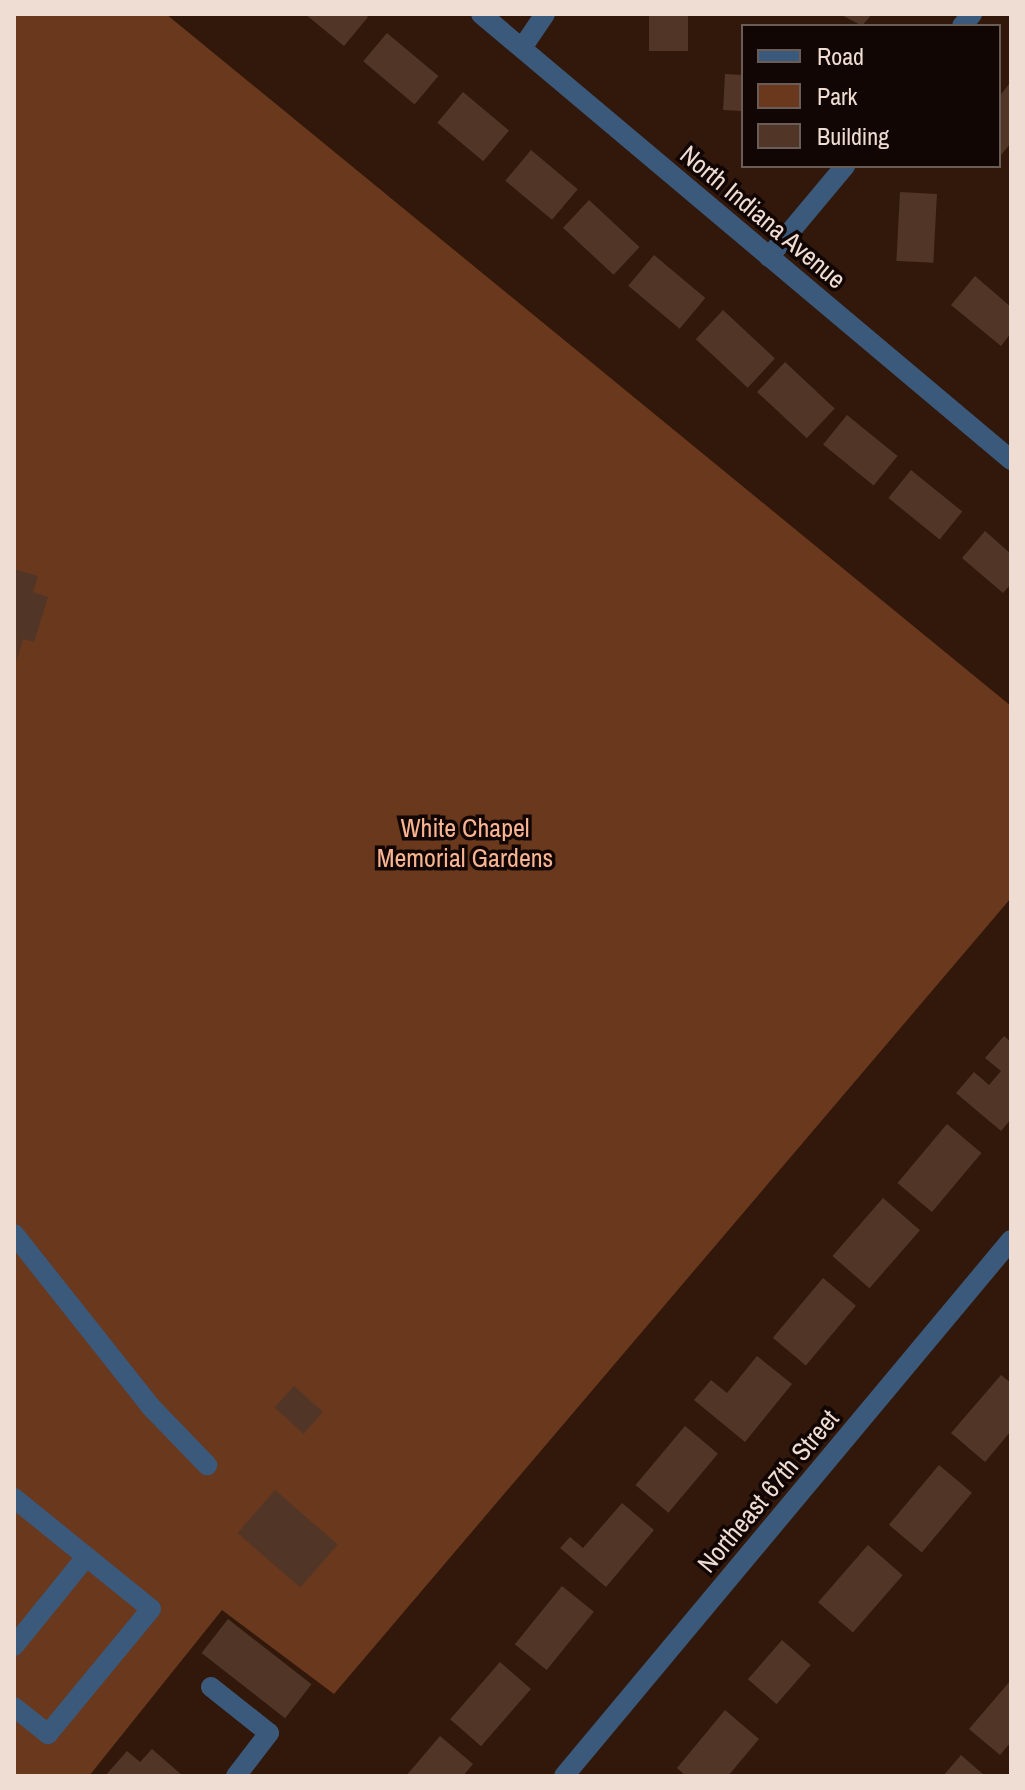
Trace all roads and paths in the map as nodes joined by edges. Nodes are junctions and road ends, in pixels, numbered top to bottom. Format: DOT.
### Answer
graph roads {
  1 [pos="481,14"];
  2 [pos="545,14"];
  3 [pos="522,48"];
  4 [pos="843,168"];
  5 [pos="769,257"];
  6 [pos="1011,460"];
  7 [pos="14,1234"];
  8 [pos="1011,1240"];
  9 [pos="207,1465"];
  10 [pos="17,1506"];
  11 [pos="86,1557"];
  12 [pos="14,1646"];
  13 [pos="211,1687"];
  14 [pos="14,1707"];
  15 [pos="236,1776"];
  16 [pos="564,1776"];
  1 -- 3 [label="street, North Indiana Avenue"];
  2 -- 3 [label="street"];
  3 -- 5 [label="street, North Indiana Avenue"];
  4 -- 5 [label="street"];
  5 -- 6 [label="street, North Indiana Avenue"];
  7 -- 9 [label="street"];
  8 -- 16 [label="street, Northeast 67th Street"];
  10 -- 11 [label="street"];
  11 -- 12 [label="street"];
  11 -- 14 [label="street"];
  13 -- 15 [label="street"];
}
